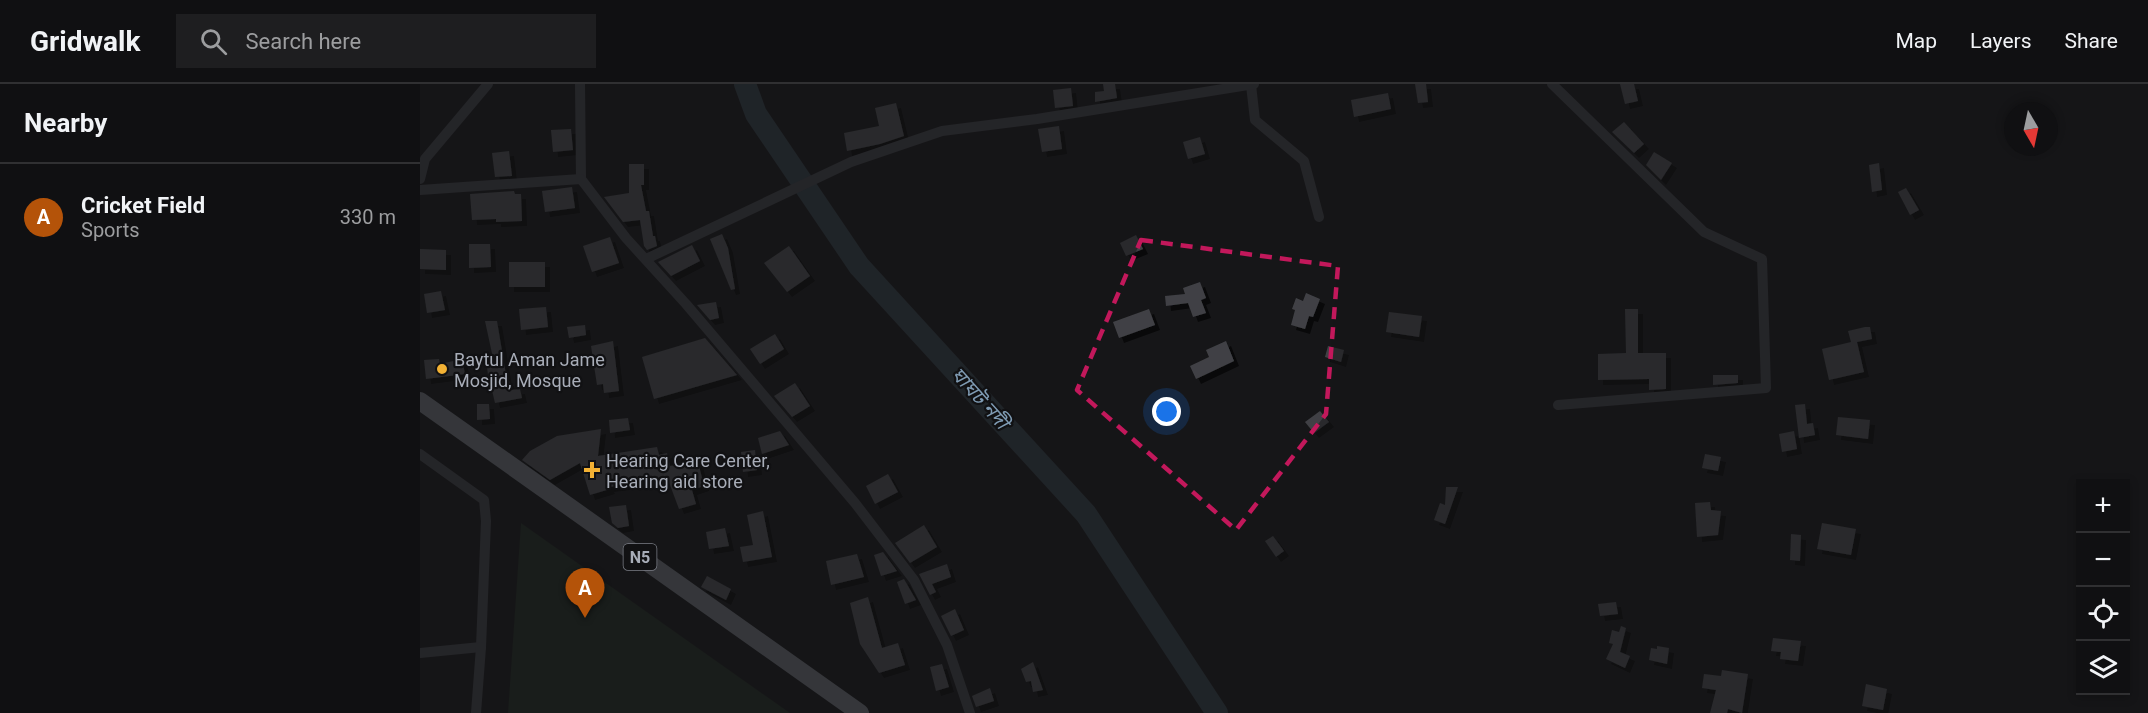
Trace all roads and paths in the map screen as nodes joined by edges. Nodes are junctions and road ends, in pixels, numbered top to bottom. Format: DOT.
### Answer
graph roads {
  1 [pos="488,84"];
  2 [pos="580,84"];
  3 [pos="1253,84"];
  4 [pos="1552,84"];
  5 [pos="420,179"];
  6 [pos="581,179"];
  7 [pos="420,189"];
  8 [pos="1319,217"];
  9 [pos="645,260"];
  10 [pos="420,401"];
  11 [pos="1558,405"];
  12 [pos="420,454"];
  13 [pos="481,647"];
  14 [pos="420,653"];
  15 [pos="476,713"];
  16 [pos="860,713"];
  17 [pos="970,713"];
  1 -- 5 [label="street"];
  2 -- 6 [label="street"];
  3 -- 8 [label="street"];
  3 -- 9 [label="street"];
  4 -- 11 [label="street"];
  6 -- 7 [label="street"];
  6 -- 9 [label="street"];
  9 -- 17 [label="street"];
  10 -- 16 [label="highway, N5"];
  12 -- 13 [label="street"];
  13 -- 14 [label="street"];
  13 -- 15 [label="street"];
}
